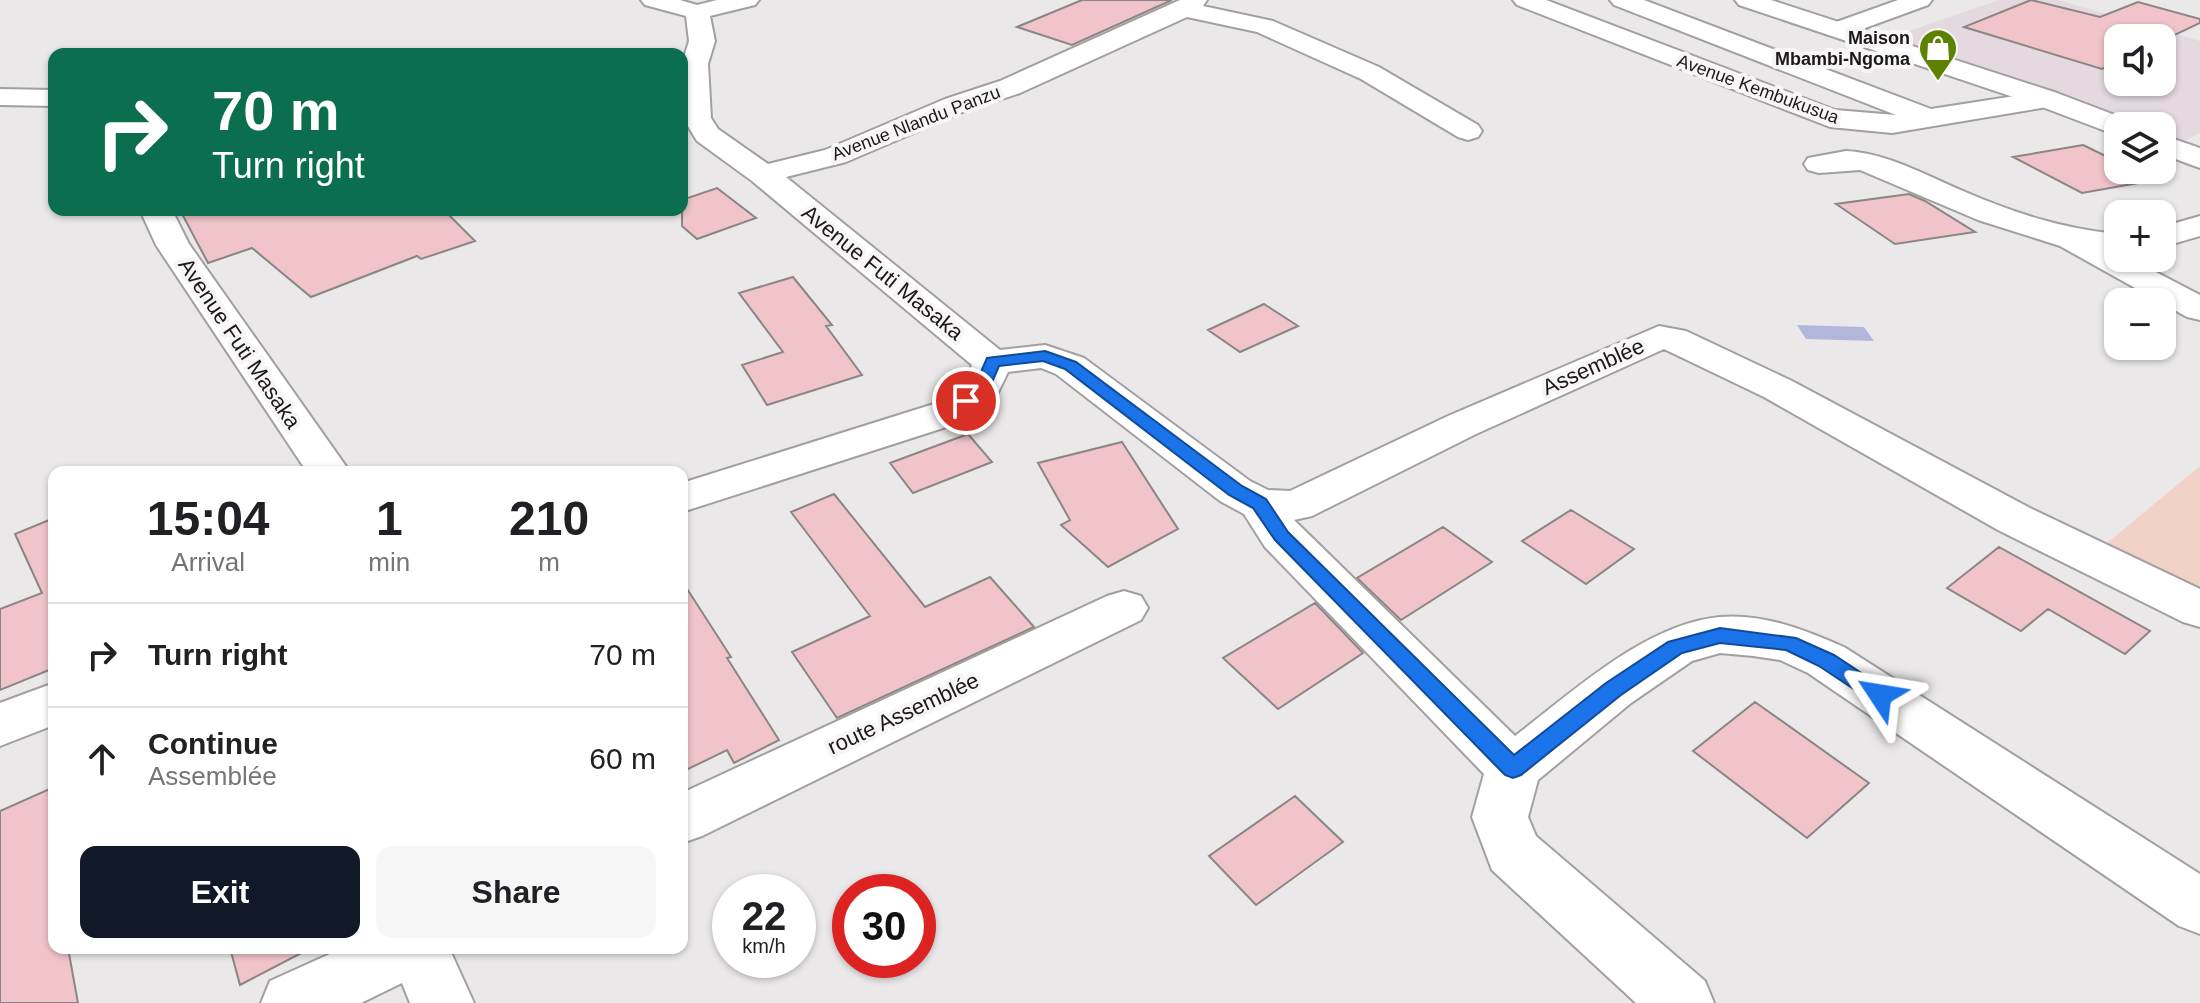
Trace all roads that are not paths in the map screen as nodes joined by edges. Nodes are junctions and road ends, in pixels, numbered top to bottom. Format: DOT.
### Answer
graph roads {
  1 [pos="653,0"];
  2 [pos="747,0"];
  3 [pos="1525,0"];
  4 [pos="1622,0"];
  5 [pos="1747,0"];
  6 [pos="1920,0"];
  7 [pos="1190,4"];
  8 [pos="697,12"];
  9 [pos="1837,30"];
  10 [pos="0,97"];
  11 [pos="48,98"];
  12 [pos="2047,99"];
  13 [pos="1926,116"];
  14 [pos="2104,121"];
  15 [pos="1468,131"];
  16 [pos="2176,150"];
  17 [pos="2200,159"];
  18 [pos="1819,164"];
  19 [pos="763,174"];
  20 [pos="159,216"];
  21 [pos="2200,226"];
  22 [pos="2176,233"];
  23 [pos="2061,236"];
  24 [pos="2104,244"];
  25 [pos="2200,309"];
  26 [pos="992,362"];
  27 [pos="325,466"];
  28 [pos="688,496"];
  29 [pos="1260,504"];
  30 [pos="1124,608"];
  31 [pos="2200,610"];
  32 [pos="48,705"];
  33 [pos="0,725"];
  34 [pos="1513,768"];
  35 [pos="688,816"];
  36 [pos="2200,907"];
  37 [pos="397,954"];
  38 [pos="421,954"];
  39 [pos="293,1003"];
  40 [pos="442,1003"];
  41 [pos="1682,1003"];
  1 -- 8 [label="main road"];
  2 -- 8 [label="main road"];
  3 -- 13 [label="main road, Avenue Kembukusua"];
  4 -- 13 [label="main road"];
  5 -- 9 [label="main road"];
  6 -- 9 [label="main road"];
  7 -- 15 [label="main road"];
  7 -- 19 [label="main road, Avenue Nlandu Panzu"];
  8 -- 19 [label="main road"];
  9 -- 12 [label="main road"];
  10 -- 11 [label="main road"];
  12 -- 13 [label="main road, Avenue Kembukusua"];
  12 -- 14 [label="main road"];
  16 -- 17 [label="main road"];
  18 -- 23 [label="main road"];
  19 -- 26 [label="main road, Avenue Futi Masaka"];
  20 -- 27 [label="main road, Avenue Futi Masaka"];
  21 -- 22 [label="main road"];
  23 -- 24 [label="main road"];
  23 -- 25 [label="main road"];
  26 -- 28 [label="main road"];
  26 -- 29 [label="main road, Assemblée"];
  29 -- 31 [label="main road, Assemblée"];
  29 -- 34 [label="main road"];
  30 -- 35 [label="main road, route Assemblée"];
  32 -- 33 [label="main road"];
  34 -- 36 [label="main road"];
  34 -- 41 [label="main road"];
  37 -- 39 [label="main road"];
  38 -- 40 [label="main road"];
}
